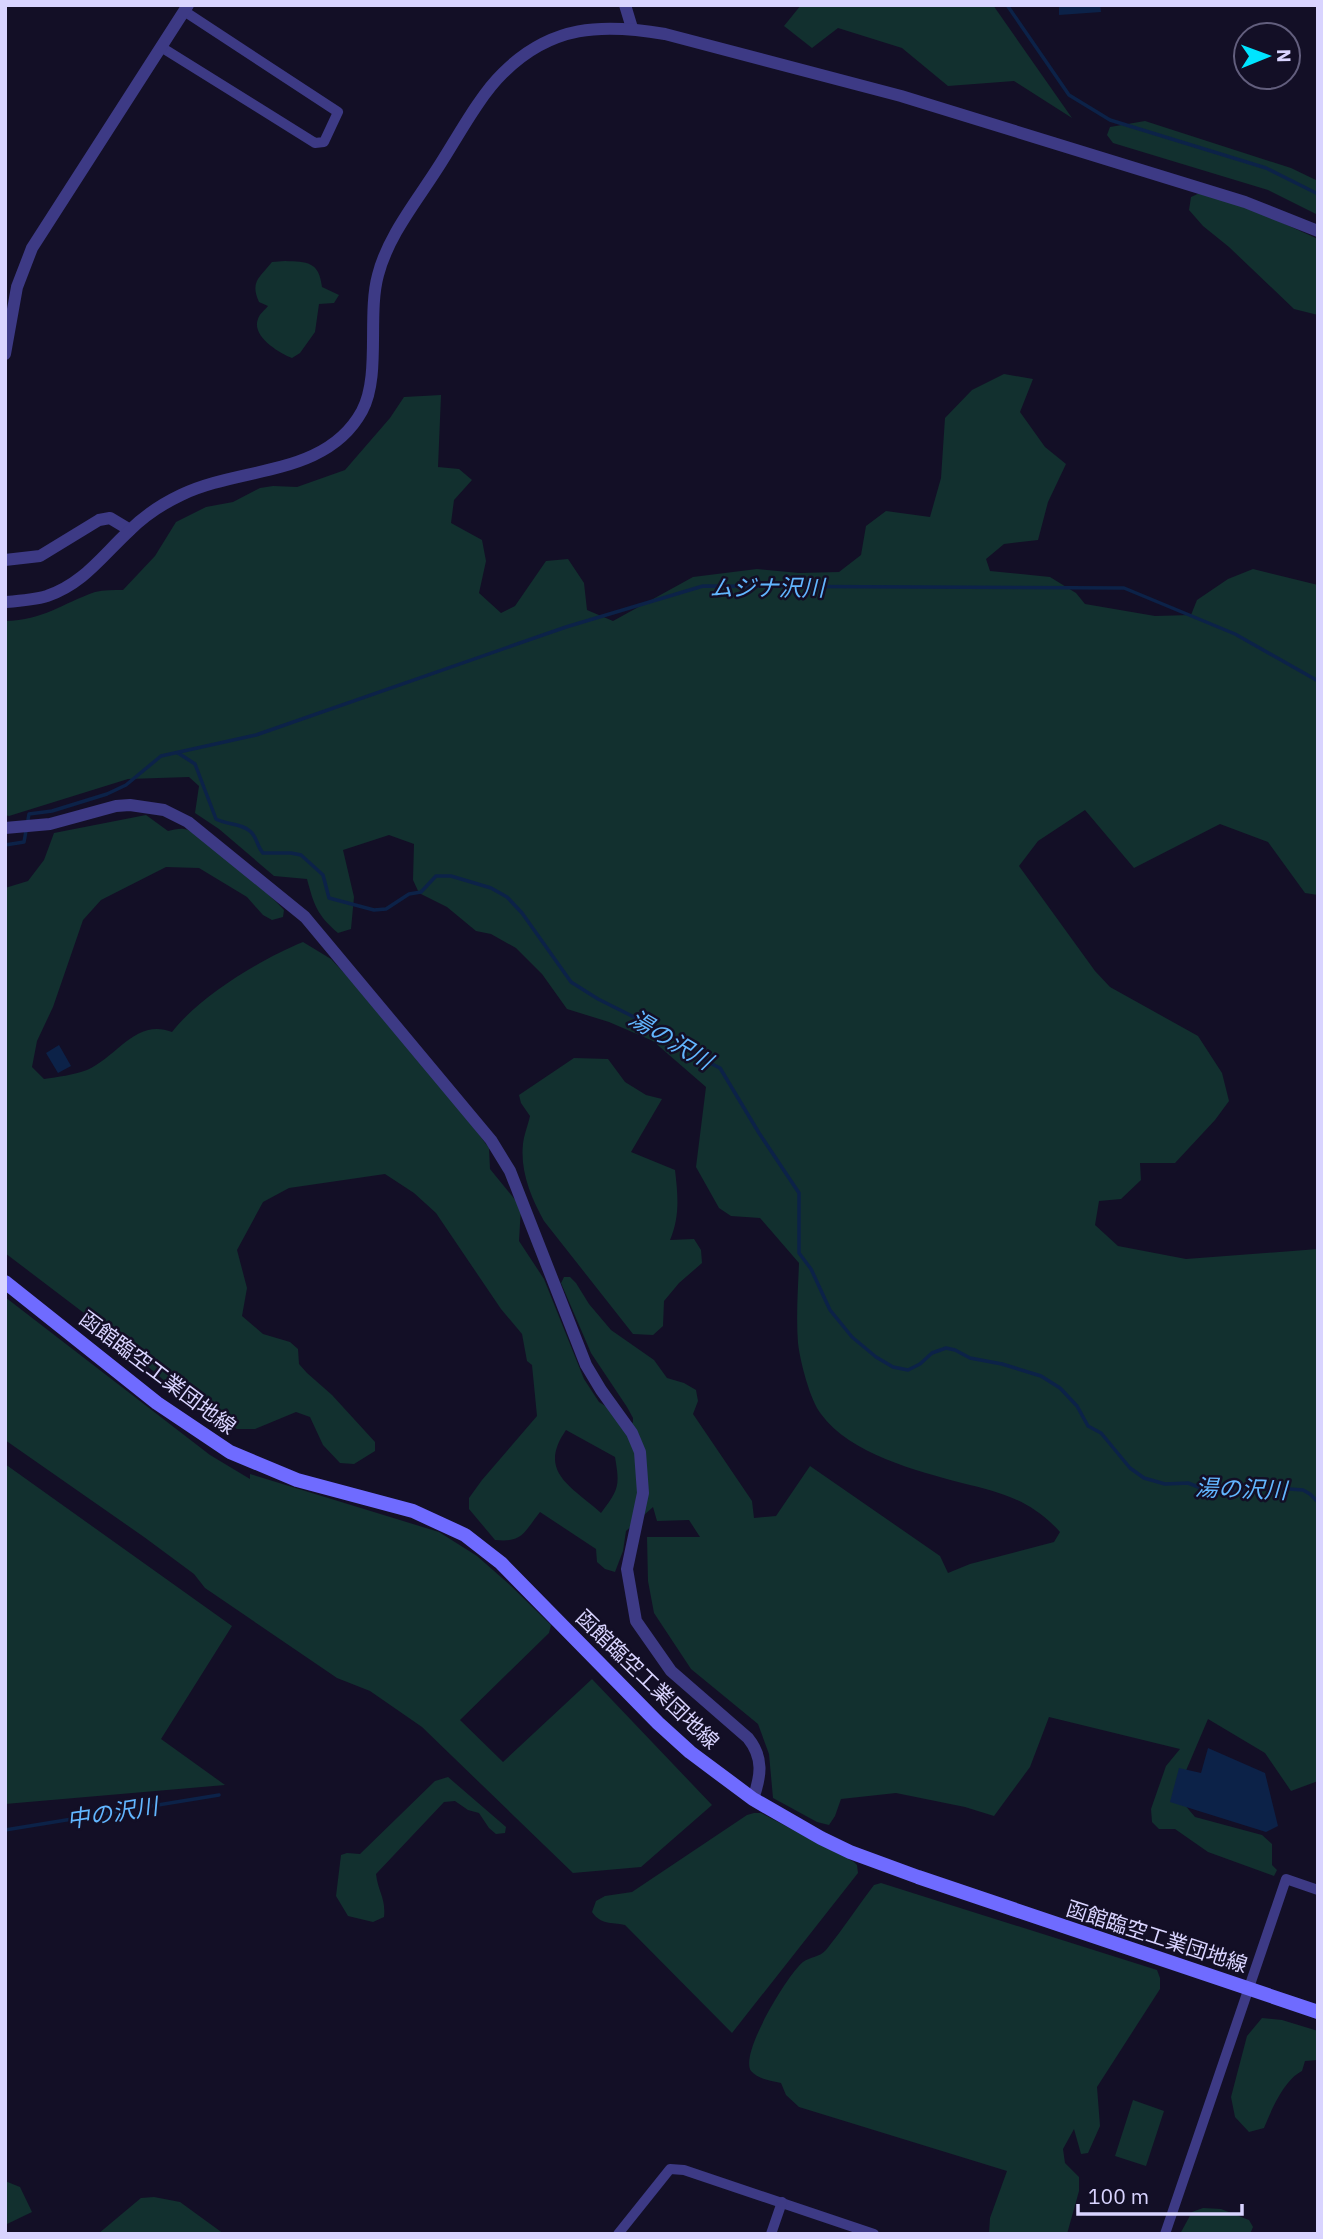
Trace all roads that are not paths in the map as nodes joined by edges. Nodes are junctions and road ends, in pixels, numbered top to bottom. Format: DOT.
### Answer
graph roads {
  1 [pos="625,5"];
  2 [pos="186,8"];
  3 [pos="632,28"];
  4 [pos="161,47"];
  5 [pos="1318,231"];
  6 [pos="5,354"];
  7 [pos="130,530"];
  8 [pos="5,560"];
  9 [pos="5,602"];
  10 [pos="5,828"];
  11 [pos="5,1282"];
  12 [pos="753,1799"];
  13 [pos="1318,1890"];
  14 [pos="1248,1988"];
  15 [pos="1318,2012"];
  16 [pos="782,2202"];
  17 [pos="618,2234"];
  18 [pos="771,2234"];
  19 [pos="874,2234"];
  20 [pos="1165,2234"];
  1 -- 3 [label="street"];
  2 -- 4 [label="street"];
  2 -- 4 [label="street"];
  3 -- 5 [label="street"];
  3 -- 7 [label="street"];
  4 -- 6 [label="street"];
  7 -- 8 [label="street"];
  7 -- 9 [label="street"];
  10 -- 12 [label="street"];
  11 -- 12 [label="main road, 函館臨空工業団地線"];
  12 -- 14 [label="main road, 函館臨空工業団地線"];
  13 -- 14 [label="street"];
  14 -- 15 [label="main road, 函館臨空工業団地線"];
  14 -- 20 [label="street"];
  16 -- 17 [label="street"];
  16 -- 18 [label="street"];
  16 -- 19 [label="street"];
}
